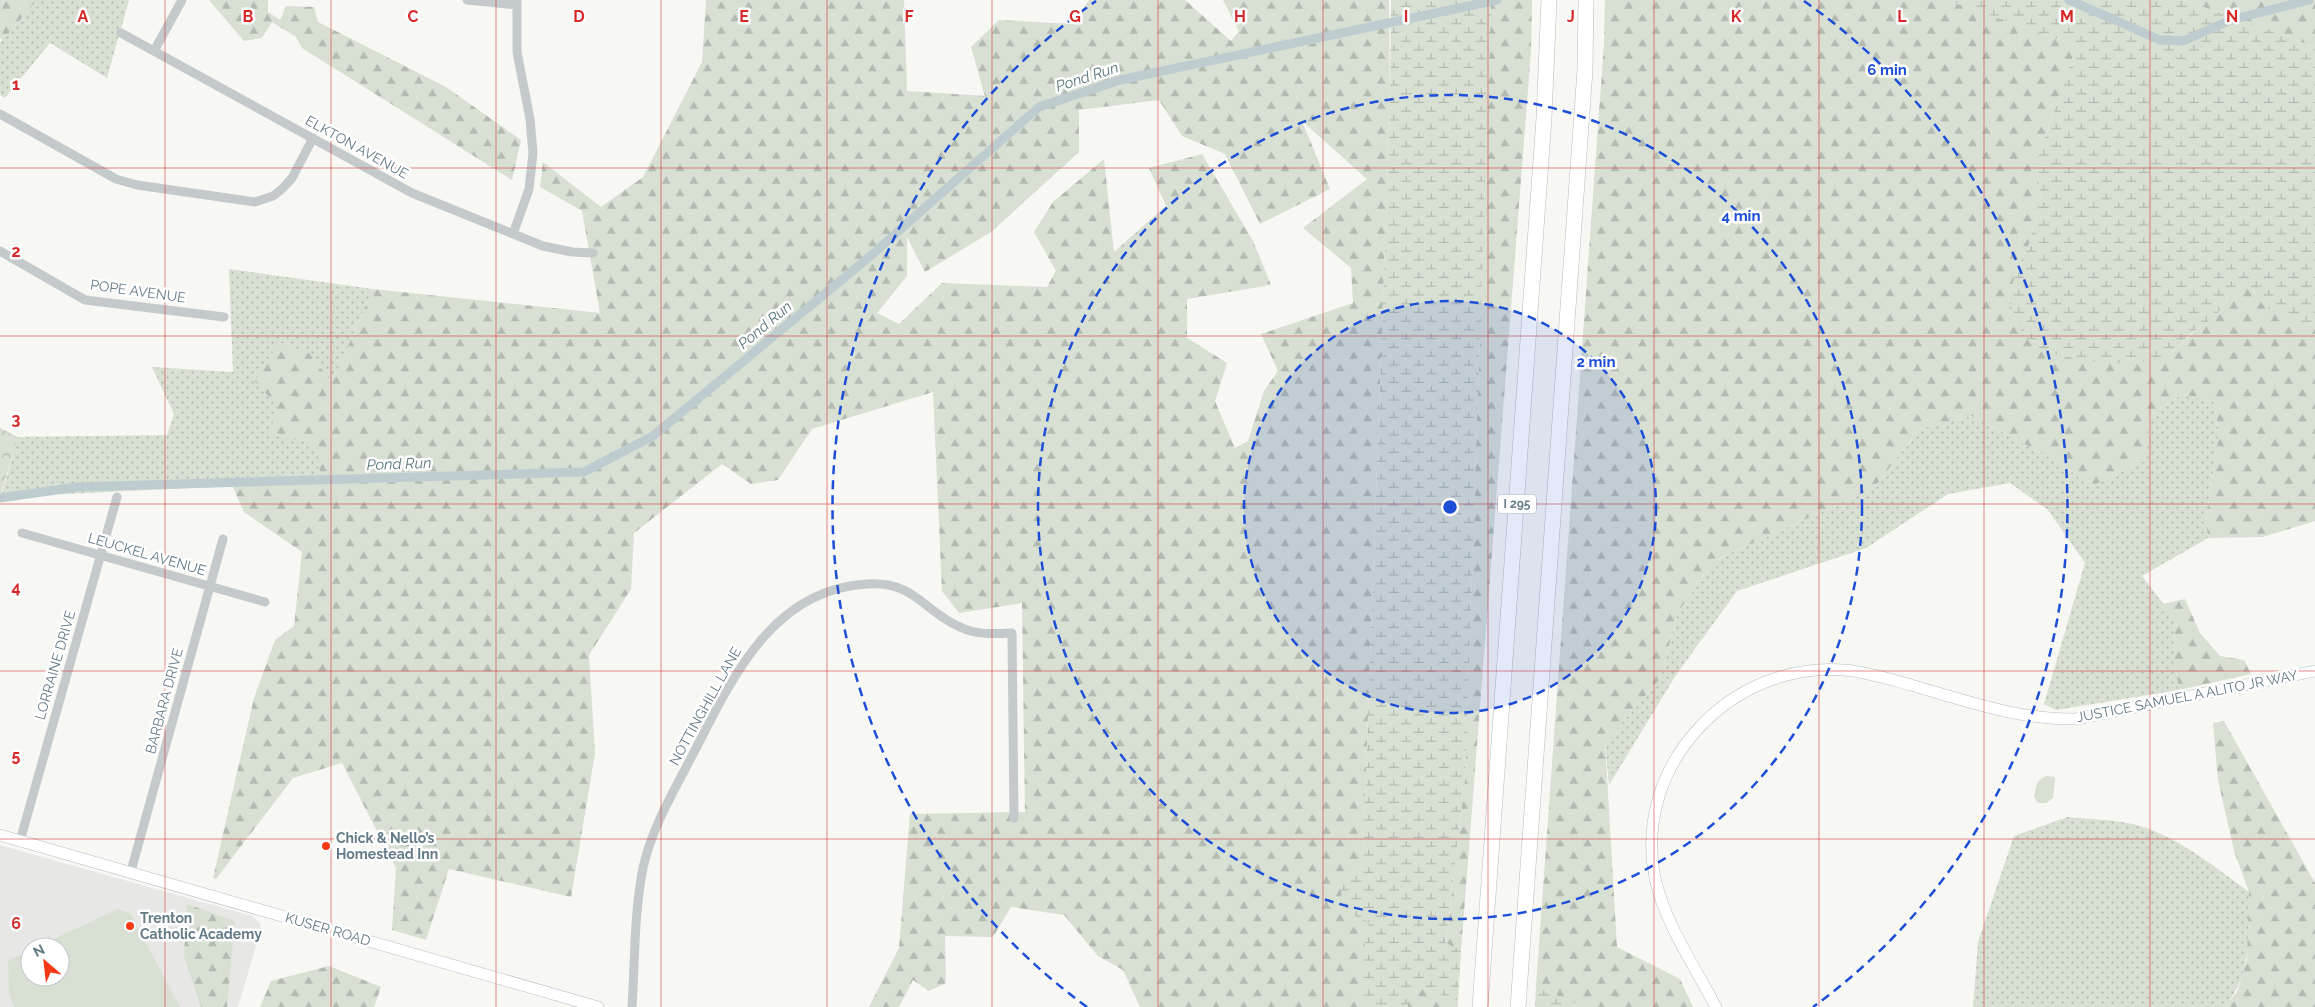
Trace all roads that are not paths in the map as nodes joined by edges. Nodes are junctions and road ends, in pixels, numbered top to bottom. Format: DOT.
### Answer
graph roads {
  1 [pos="182,0"];
  2 [pos="467,0"];
  3 [pos="1549,0"];
  4 [pos="1586,0"];
  5 [pos="517,2"];
  6 [pos="121,32"];
  7 [pos="154,51"];
  8 [pos="0,114"];
  9 [pos="313,138"];
  10 [pos="513,234"];
  11 [pos="0,251"];
  12 [pos="593,253"];
  13 [pos="224,317"];
  14 [pos="117,497"];
  15 [pos="22,533"];
  16 [pos="223,539"];
  17 [pos="100,555"];
  18 [pos="210,586"];
  19 [pos="265,602"];
  20 [pos="2315,671"];
  21 [pos="1014,818"];
  22 [pos="0,835"];
  23 [pos="20,841"];
  24 [pos="131,871"];
  25 [pos="598,1007"];
  26 [pos="632,1007"];
  27 [pos="1480,1007"];
  28 [pos="1518,1007"];
  29 [pos="1716,1007"];
  1 -- 7 [label="street"];
  2 -- 5 [label="street"];
  3 -- 27 [label="highway, I 295"];
  4 -- 28 [label="highway, I 295"];
  5 -- 10 [label="street"];
  6 -- 7 [label="street, ELKTON AVENUE"];
  7 -- 9 [label="street, ELKTON AVENUE"];
  8 -- 9 [label="street"];
  9 -- 10 [label="street, ELKTON AVENUE"];
  10 -- 12 [label="street, ELKTON AVENUE"];
  11 -- 13 [label="street, POPE AVENUE"];
  14 -- 17 [label="street, LORRAINE DRIVE"];
  15 -- 17 [label="street, LEUCKEL AVENUE"];
  16 -- 18 [label="street, BARBARA DRIVE"];
  17 -- 18 [label="street, LEUCKEL AVENUE"];
  17 -- 23 [label="street, LORRAINE DRIVE"];
  18 -- 19 [label="street, LEUCKEL AVENUE"];
  18 -- 24 [label="street, BARBARA DRIVE"];
  20 -- 29 [label="street, JUSTICE SAMUEL A ALITO JR WAY"];
  21 -- 26 [label="street, NOTTINGHILL LANE"];
  22 -- 23 [label="street, KUSER ROAD"];
  23 -- 24 [label="street, KUSER ROAD"];
  24 -- 25 [label="street, KUSER ROAD"];
}
